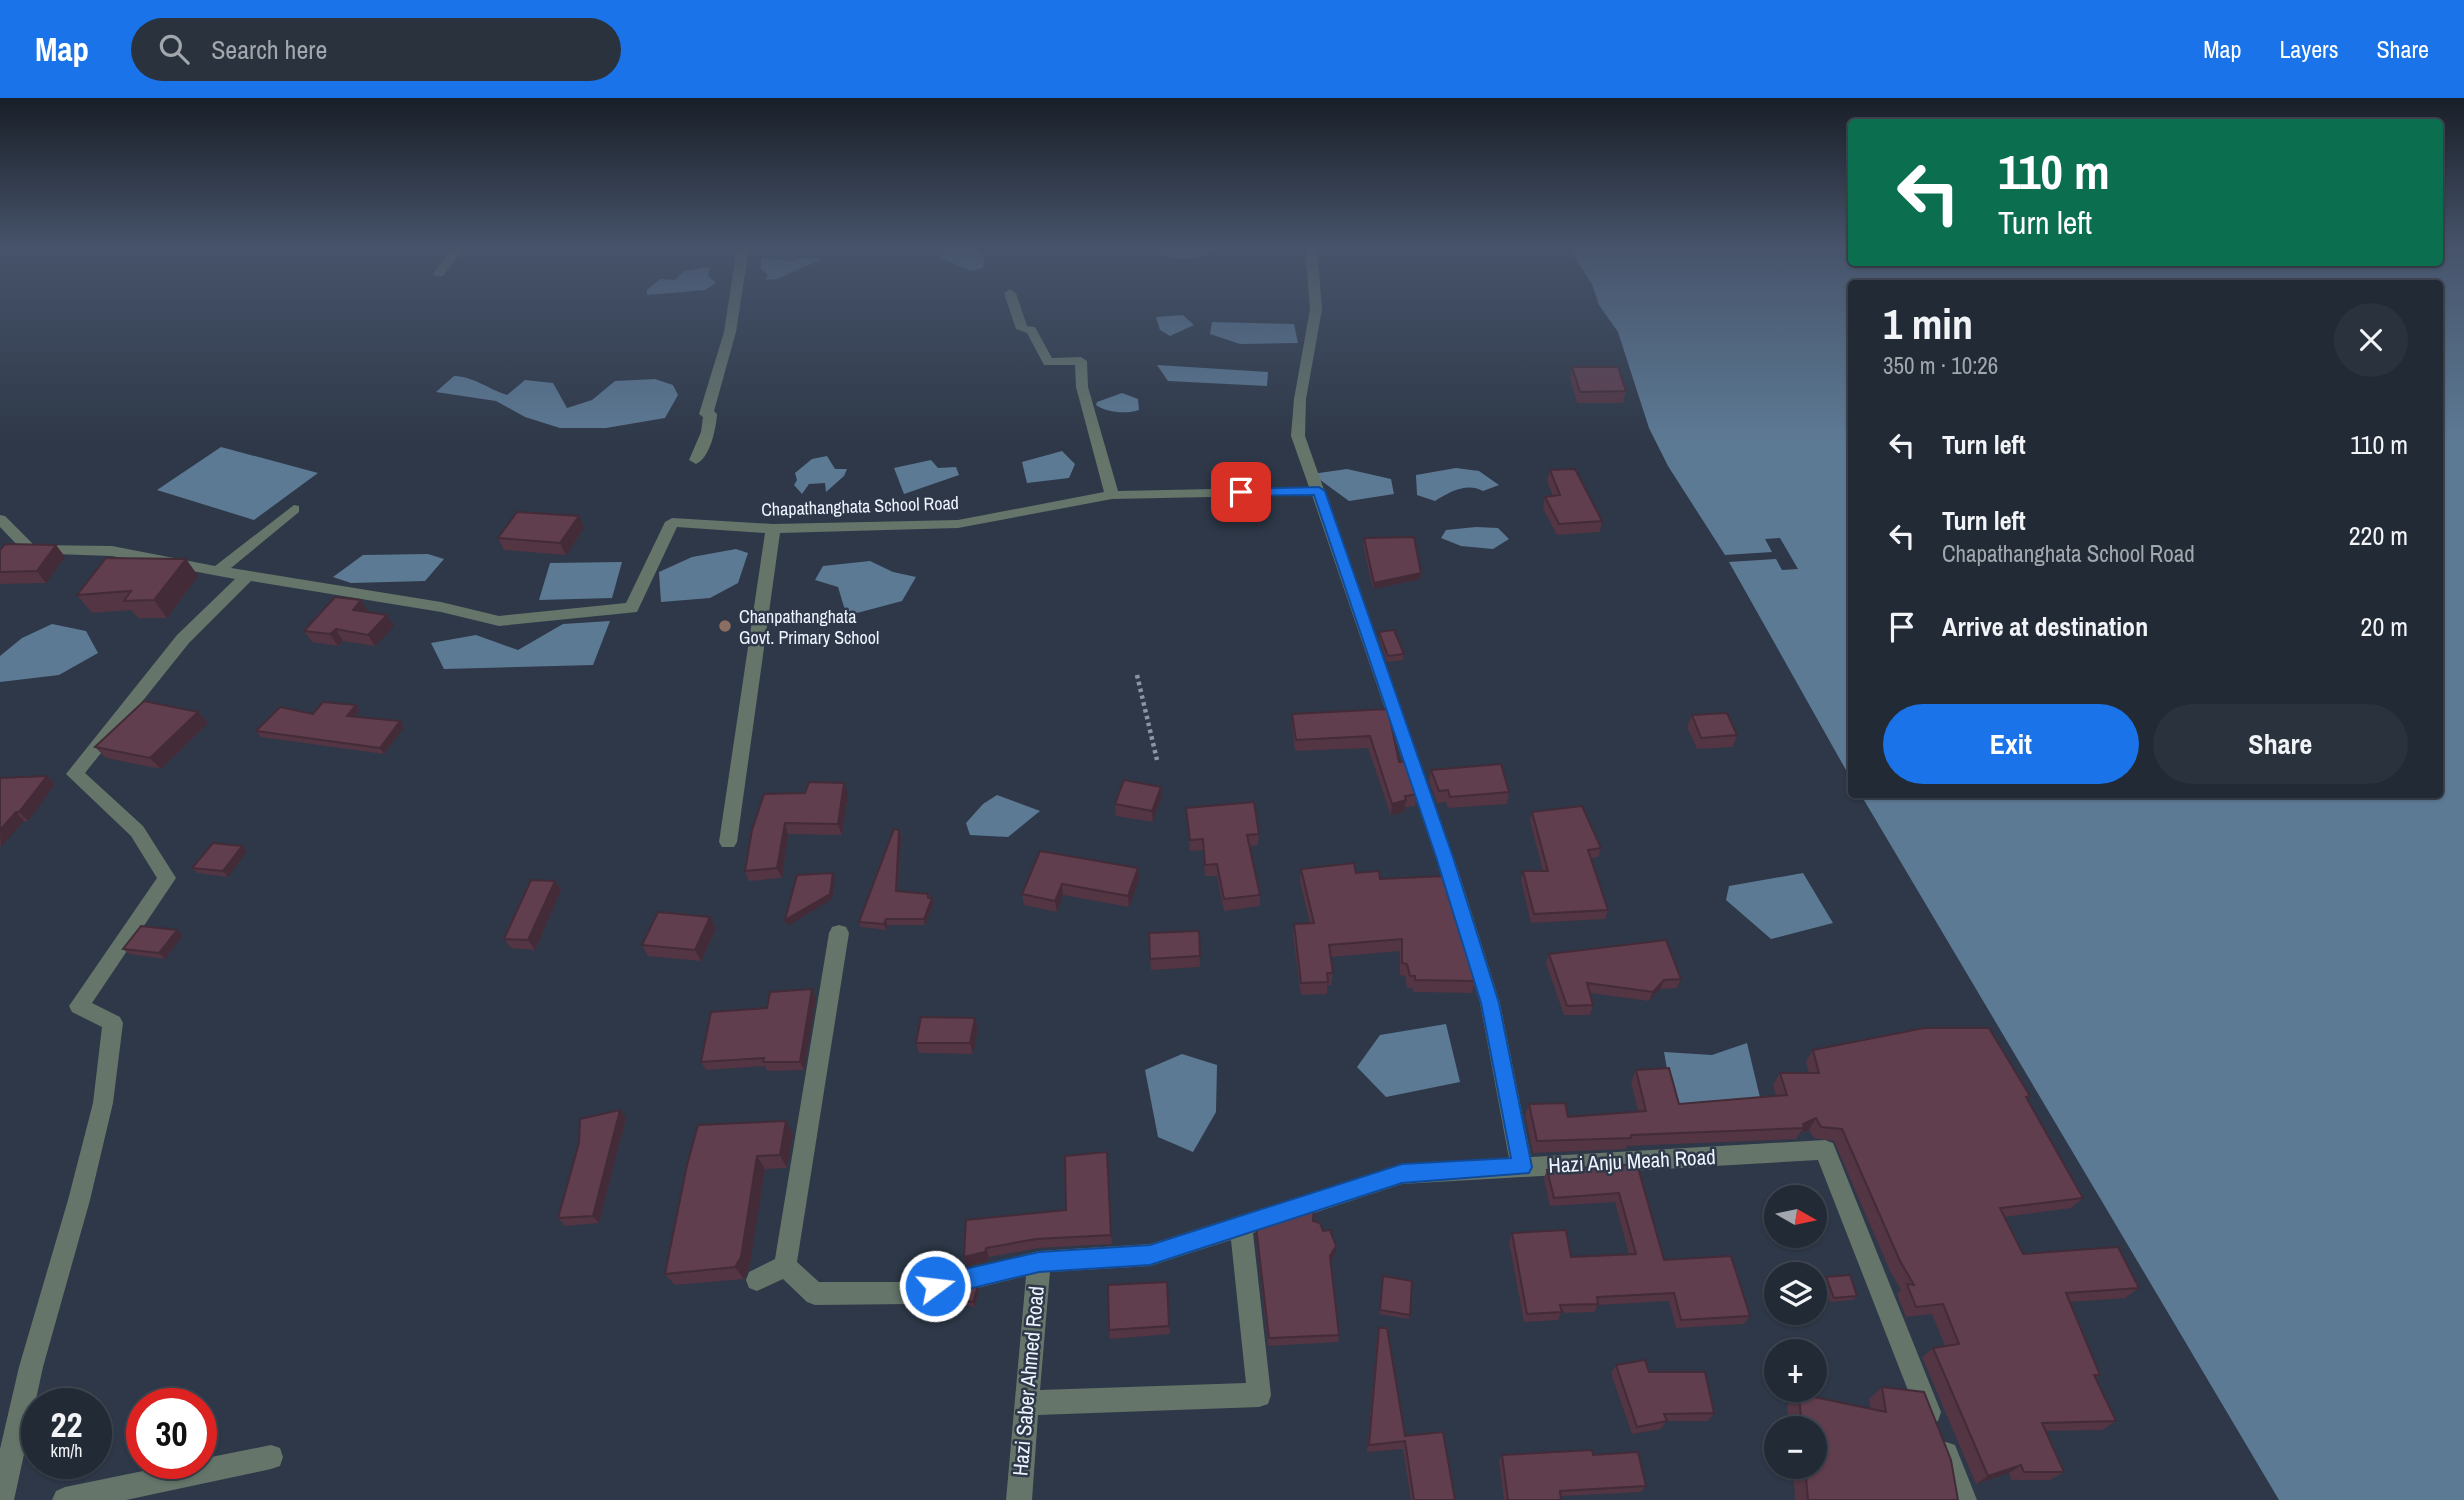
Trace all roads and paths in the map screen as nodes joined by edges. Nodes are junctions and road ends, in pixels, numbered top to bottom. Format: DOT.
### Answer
graph roads {
  1 [pos="733,313"];
  2 [pos="1017,313"];
  3 [pos="1315,313"];
  4 [pos="696,460"];
  5 [pos="1319,491"];
  6 [pos="1112,495"];
  7 [pos="294,509"];
  8 [pos="0,519"];
  9 [pos="773,529"];
  10 [pos="218,571"];
  11 [pos="248,575"];
  12 [pos="1137,676"];
  13 [pos="1157,760"];
  14 [pos="728,842"];
  15 [pos="839,933"];
  16 [pos="1522,1167"];
  17 [pos="1241,1225"];
  18 [pos="1039,1262"];
  19 [pos="785,1266"];
  20 [pos="757,1280"];
  21 [pos="1026,1403"];
  22 [pos="271,1457"];
  23 [pos="1,1500"];
  24 [pos="65,1500"];
  25 [pos="1019,1500"];
  26 [pos="1964,1500"];
  1 -- 4 [label="street"];
  2 -- 6 [label="street"];
  3 -- 5 [label="street"];
  5 -- 6 [label="street, Chapathanghata School Road"];
  5 -- 16 [label="street"];
  6 -- 9 [label="street, Chapathanghata School Road"];
  7 -- 10 [label="street"];
  8 -- 10 [label="street"];
  9 -- 11 [label="street, Chapathanghata School Road"];
  9 -- 14 [label="street"];
  10 -- 11 [label="street"];
  11 -- 23 [label="street"];
  12 -- 13 [label="path"];
  15 -- 19 [label="street"];
  16 -- 17 [label="street, Hazi Anju Meah Road"];
  16 -- 26 [label="street, Hazi Anju Meah Road"];
  17 -- 18 [label="street, Hazi Anju Meah Road"];
  17 -- 21 [label="street"];
  18 -- 19 [label="street, Hazi Anju Meah Road"];
  18 -- 21 [label="street, Hazi Saber Ahmed Road"];
  19 -- 20 [label="street"];
  21 -- 25 [label="street, Hazi Saber Ahmed Road"];
  22 -- 24 [label="street"];
}
